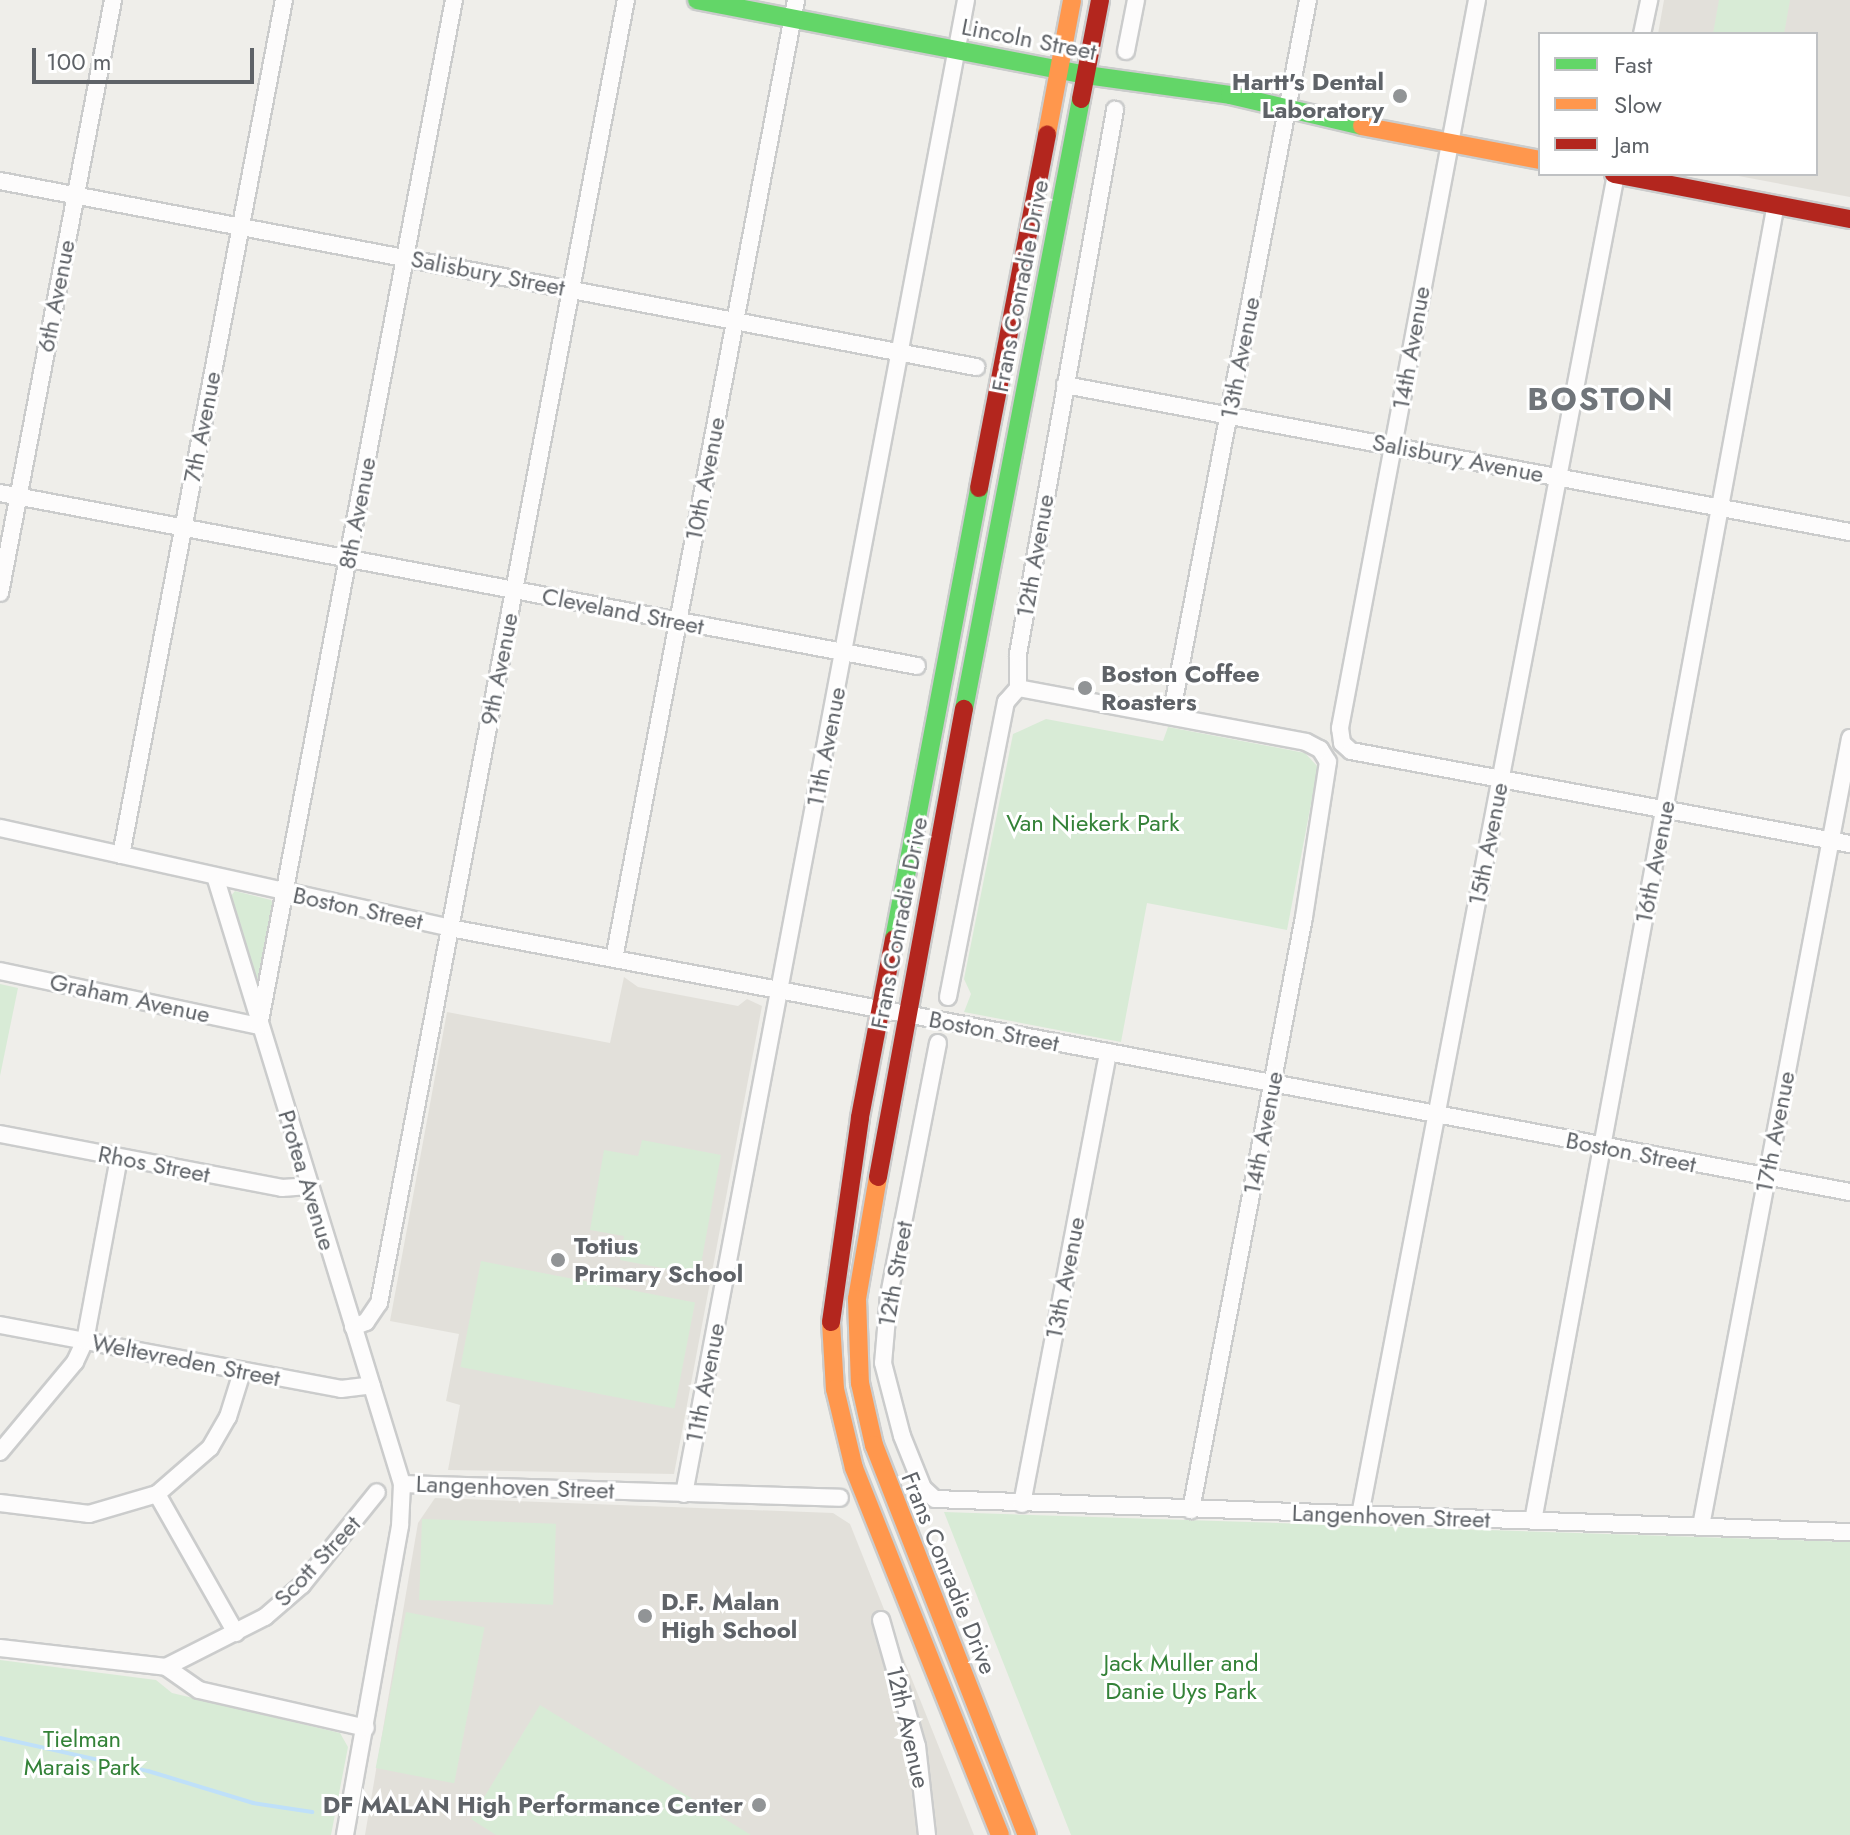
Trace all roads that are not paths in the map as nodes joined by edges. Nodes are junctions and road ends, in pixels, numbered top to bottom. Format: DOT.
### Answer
graph roads {
  1 [pos="113,0"];
  2 [pos="284,0"];
  3 [pos="454,0"];
  4 [pos="626,0"];
  5 [pos="697,0"];
  6 [pos="966,0"];
  7 [pos="1072,0"];
  8 [pos="1100,0"];
  9 [pos="1136,0"];
  10 [pos="1308,0"];
  11 [pos="1477,0"];
  12 [pos="1649,0"];
  13 [pos="794,9"];
  14 [pos="1642,32"];
  15 [pos="957,50"];
  16 [pos="1126,51"];
  17 [pos="1058,69"];
  18 [pos="1086,75"];
  19 [pos="1115,110"];
  20 [pos="1291,113"];
  21 [pos="1450,143"];
  22 [pos="1538,160"];
  23 [pos="1615,176"];
  24 [pos="1626,176"];
  25 [pos="0,181"];
  26 [pos="75,195"];
  27 [pos="1776,204"];
  28 [pos="1850,219"];
  29 [pos="240,226"];
  30 [pos="405,257"];
  31 [pos="569,289"];
  32 [pos="735,320"];
  33 [pos="900,351"];
  34 [pos="976,367"];
  35 [pos="1065,385"];
  36 [pos="1228,414"];
  37 [pos="1393,446"];
  38 [pos="1558,476"];
  39 [pos="0,493"];
  40 [pos="18,497"];
  41 [pos="1723,507"];
  42 [pos="183,528"];
  43 [pos="1850,532"];
  44 [pos="348,560"];
  45 [pos="514,590"];
  46 [pos="0,593"];
  47 [pos="678,622"];
  48 [pos="843,653"];
  49 [pos="917,666"];
  50 [pos="1018,688"];
  51 [pos="1171,716"];
  52 [pos="1850,738"];
  53 [pos="1500,777"];
  54 [pos="1665,809"];
  55 [pos="0,828"];
  56 [pos="1831,841"];
  57 [pos="1850,844"];
  58 [pos="121,855"];
  59 [pos="215,876"];
  60 [pos="285,891"];
  61 [pos="450,928"];
  62 [pos="614,959"];
  63 [pos="0,971"];
  64 [pos="780,990"];
  65 [pos="948,997"];
  66 [pos="881,1010"];
  67 [pos="905,1014"];
  68 [pos="259,1026"];
  69 [pos="938,1043"];
  70 [pos="1108,1052"];
  71 [pos="1273,1083"];
  72 [pos="1437,1115"];
  73 [pos="0,1134"];
  74 [pos="1602,1146"];
  75 [pos="119,1158"];
  76 [pos="1767,1177"];
  77 [pos="309,1186"];
  78 [pos="1850,1192"];
  79 [pos="0,1325"];
  80 [pos="353,1327"];
  81 [pos="85,1341"];
  82 [pos="242,1372"];
  83 [pos="372,1385"];
  84 [pos="0,1452"];
  85 [pos="402,1484"];
  86 [pos="377,1492"];
  87 [pos="157,1494"];
  88 [pos="684,1494"];
  89 [pos="840,1498"];
  90 [pos="932,1498"];
  91 [pos="0,1503"];
  92 [pos="1022,1504"];
  93 [pos="1191,1510"];
  94 [pos="1360,1515"];
  95 [pos="1533,1521"];
  96 [pos="1701,1526"];
  97 [pos="1850,1532"];
  98 [pos="881,1620"];
  99 [pos="236,1633"];
  100 [pos="0,1648"];
  101 [pos="166,1667"];
  102 [pos="366,1728"];
  103 [pos="345,1835"];
  104 [pos="927,1835"];
  105 [pos="1000,1835"];
  106 [pos="1027,1835"];
  1 -- 26 [label="street, 6th Avenue"];
  2 -- 29 [label="street, 7th Avenue"];
  3 -- 30 [label="street, 8th Avenue"];
  4 -- 31 [label="street, 9th Avenue"];
  5 -- 13 [label="main road, Lincoln Street"];
  6 -- 15 [label="street, 11th Avenue"];
  7 -- 17 [label="main road, Frans Conradie Drive"];
  8 -- 18 [label="main road, Frans Conradie Drive"];
  9 -- 16 [label="street"];
  10 -- 20 [label="street, 13th Avenue"];
  11 -- 21 [label="street, 14th Avenue"];
  12 -- 14 [label="street"];
  13 -- 15 [label="main road, Lincoln Street"];
  13 -- 32 [label="street, 10th Avenue"];
  15 -- 17 [label="main road, Lincoln Street"];
  15 -- 33 [label="street, 11th Avenue"];
  17 -- 18 [label="main road, Lincoln Street"];
  17 -- 66 [label="main road, Frans Conradie Drive"];
  18 -- 20 [label="main road, Lincoln Street"];
  18 -- 67 [label="main road, Frans Conradie Drive"];
  19 -- 35 [label="street, 12th Avenue"];
  20 -- 21 [label="main road, Lincoln Street"];
  20 -- 36 [label="street, 13th Avenue"];
  21 -- 22 [label="main road, Lincoln Street"];
  21 -- 37 [label="street, 14th Avenue"];
  23 -- 38 [label="street, 15th Avenue"];
  24 -- 27 [label="main road"];
  25 -- 26 [label="street, Salisbury Street"];
  26 -- 29 [label="street, Salisbury Street"];
  26 -- 40 [label="street, 6th Avenue"];
  27 -- 28 [label="main road"];
  27 -- 41 [label="street, 16th Avenue"];
  29 -- 30 [label="street, Salisbury Street"];
  29 -- 42 [label="street, 7th Avenue"];
  30 -- 31 [label="street, Salisbury Street"];
  30 -- 44 [label="street, 8th Avenue"];
  31 -- 32 [label="street, Salisbury Street"];
  31 -- 45 [label="street, 9th Avenue"];
  32 -- 33 [label="street, Salisbury Street"];
  32 -- 47 [label="street, 10th Avenue"];
  33 -- 34 [label="street, Salisbury Street"];
  33 -- 48 [label="street, 11th Avenue"];
  35 -- 36 [label="street, Salisbury Avenue"];
  35 -- 50 [label="street, 12th Avenue"];
  36 -- 37 [label="street, Salisbury Avenue"];
  36 -- 51 [label="street, 13th Avenue"];
  37 -- 38 [label="street, Salisbury Avenue"];
  37 -- 53 [label="street, 14th Avenue"];
  38 -- 41 [label="street, Salisbury Avenue"];
  38 -- 53 [label="street, 15th Avenue"];
  39 -- 40 [label="street, Cleveland Street"];
  40 -- 42 [label="street, Cleveland Street"];
  40 -- 46 [label="street, 6th Avenue"];
  41 -- 43 [label="street, Salisbury Avenue"];
  41 -- 54 [label="street, 16th Avenue"];
  42 -- 44 [label="street, Cleveland Street"];
  42 -- 58 [label="street, 7th Avenue"];
  44 -- 45 [label="street, Cleveland Street"];
  44 -- 60 [label="street, 8th Avenue"];
  45 -- 47 [label="street, Cleveland Street"];
  45 -- 61 [label="street, 9th Avenue"];
  47 -- 48 [label="street, Cleveland Street"];
  47 -- 62 [label="street, 10th Avenue"];
  48 -- 49 [label="street, Cleveland Street"];
  48 -- 64 [label="street, 11th Avenue"];
  50 -- 51 [label="street"];
  50 -- 65 [label="street, 12th Avenue"];
  51 -- 71 [label="street, 14th Avenue"];
  52 -- 56 [label="street, 17th Avenue"];
  53 -- 54 [label="street"];
  53 -- 72 [label="street, 15th Avenue"];
  54 -- 56 [label="street"];
  54 -- 74 [label="street, 16th Avenue"];
  55 -- 58 [label="street, Boston Street"];
  56 -- 57 [label="street"];
  56 -- 76 [label="street, 17th Avenue"];
  58 -- 59 [label="street, Boston Street"];
  59 -- 60 [label="street, Boston Street"];
  59 -- 68 [label="street, Protea Avenue"];
  60 -- 61 [label="street, Boston Street"];
  60 -- 68 [label="street, 8th Avenue"];
  61 -- 62 [label="street, Boston Street"];
  61 -- 80 [label="street, 9th Avenue"];
  62 -- 64 [label="street, Boston Street"];
  63 -- 68 [label="street, Graham Avenue"];
  64 -- 66 [label="street, Boston Street"];
  64 -- 88 [label="street, 11th Avenue"];
  66 -- 67 [label="street, Boston Street"];
  66 -- 105 [label="main road, Frans Conradie Drive"];
  67 -- 70 [label="street, Boston Street"];
  67 -- 106 [label="main road, Frans Conradie Drive"];
  68 -- 77 [label="street, Protea Avenue"];
  69 -- 90 [label="street, 12th Street"];
  70 -- 71 [label="street, Boston Street"];
  70 -- 92 [label="street, 13th Avenue"];
  71 -- 72 [label="street, Boston Street"];
  71 -- 93 [label="street, 14th Avenue"];
  72 -- 74 [label="street, Boston Street"];
  72 -- 94 [label="street, 15th Avenue"];
  73 -- 75 [label="street, Rhos Street"];
  74 -- 76 [label="street, Boston Street"];
  74 -- 95 [label="street, 16th Avenue"];
  75 -- 77 [label="street, Rhos Street"];
  75 -- 81 [label="street"];
  76 -- 78 [label="street, Boston Street"];
  76 -- 96 [label="street, 17th Avenue"];
  77 -- 80 [label="street, Protea Avenue"];
  79 -- 81 [label="street, Weltevreden Street"];
  80 -- 83 [label="street, Protea Avenue"];
  81 -- 82 [label="street, Weltevreden Street"];
  81 -- 84 [label="street"];
  82 -- 83 [label="street, Weltevreden Street"];
  82 -- 87 [label="street"];
  83 -- 85 [label="street, Protea Avenue"];
  85 -- 88 [label="street, Langenhoven Street"];
  85 -- 102 [label="street, Langenhoven Street"];
  86 -- 99 [label="street, Scott Street"];
  87 -- 91 [label="street"];
  87 -- 99 [label="street"];
  88 -- 89 [label="street, Langenhoven Street"];
  90 -- 92 [label="street, Langenhoven Street"];
  92 -- 93 [label="street, Langenhoven Street"];
  93 -- 94 [label="street, Langenhoven Street"];
  94 -- 95 [label="street, Langenhoven Street"];
  95 -- 96 [label="street, Langenhoven Street"];
  96 -- 97 [label="street, Langenhoven Street"];
  98 -- 104 [label="street, 12th Avenue"];
  99 -- 101 [label="street, Scott Street"];
  100 -- 101 [label="street"];
  101 -- 102 [label="street"];
  102 -- 103 [label="street, Langenhoven Street"];
}
